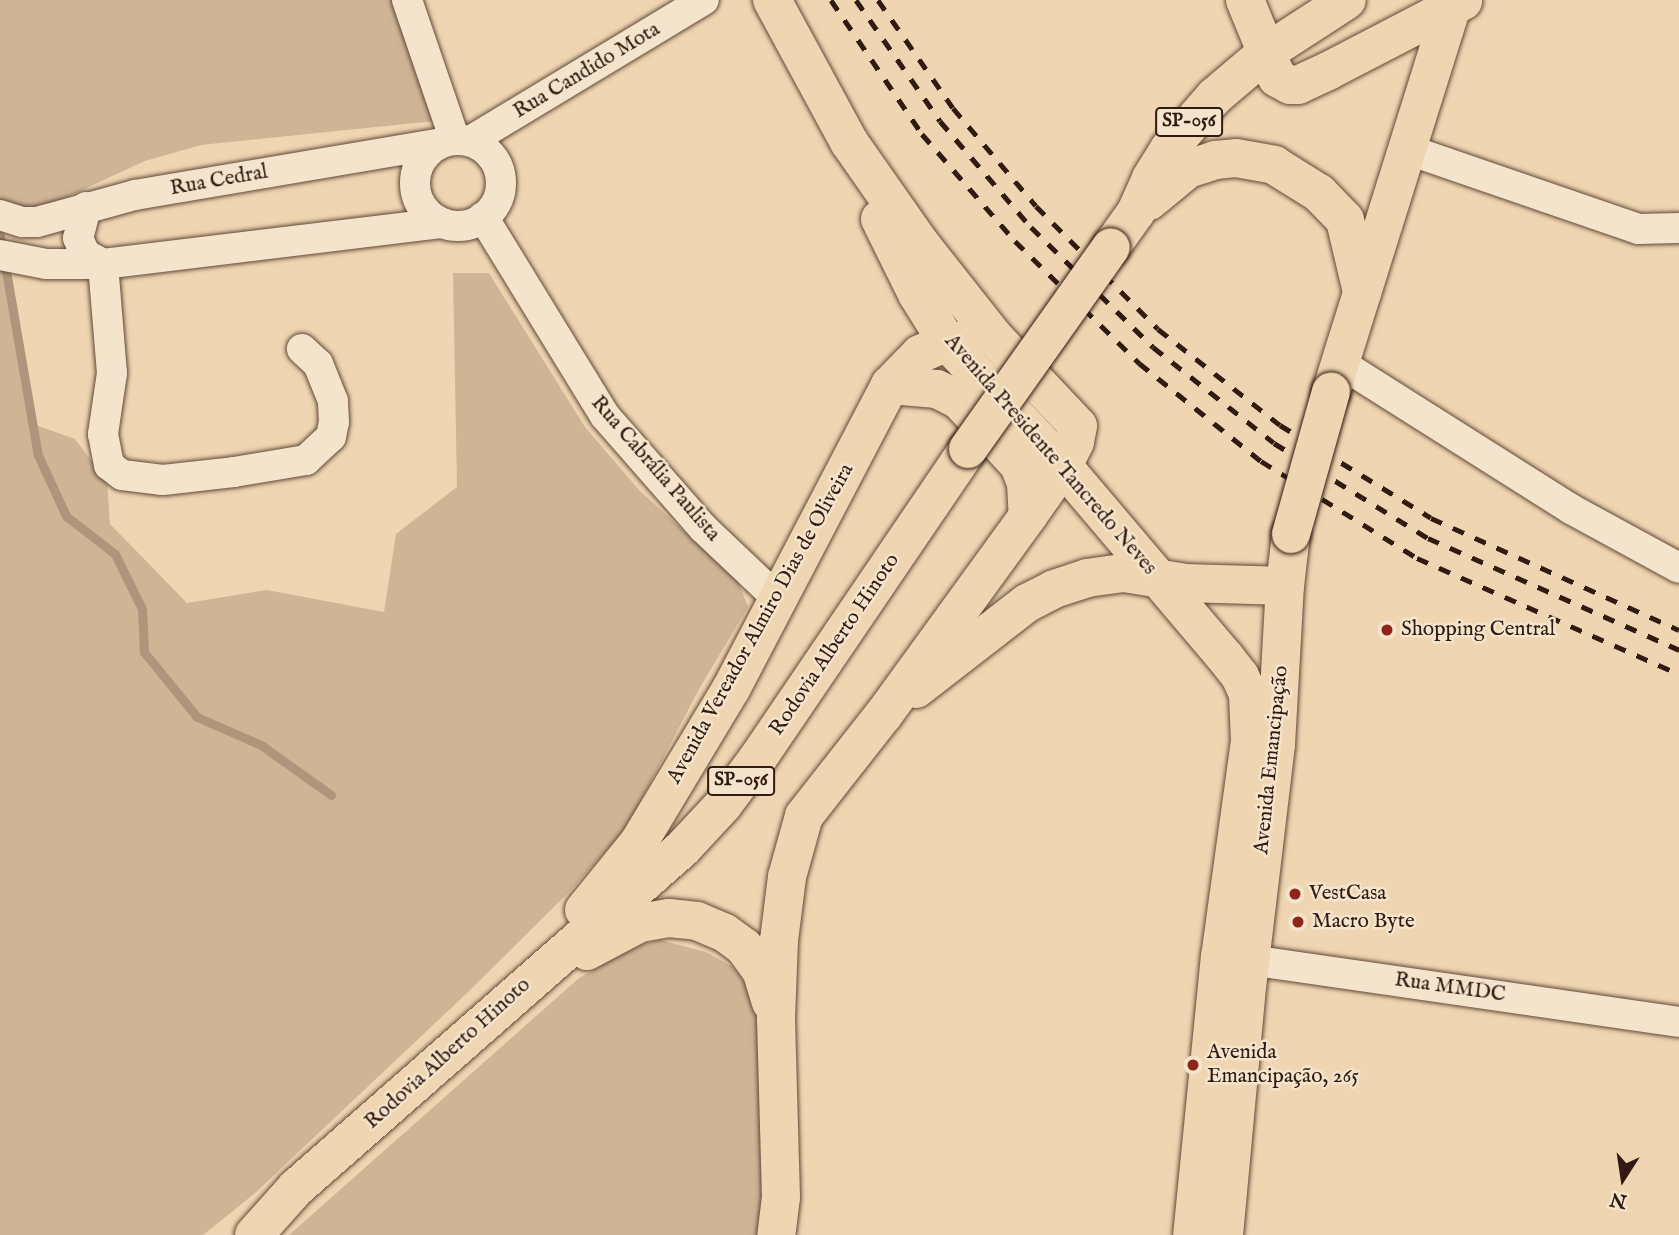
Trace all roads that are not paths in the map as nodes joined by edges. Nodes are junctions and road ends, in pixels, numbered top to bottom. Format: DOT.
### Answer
graph roads {
  1 [pos="407,0"];
  2 [pos="704,0"];
  3 [pos="772,0"];
  4 [pos="1245,0"];
  5 [pos="1347,0"];
  6 [pos="1457,2"];
  7 [pos="1267,52"];
  8 [pos="455,141"];
  9 [pos="849,142"];
  10 [pos="1406,149"];
  11 [pos="86,207"];
  12 [pos="1136,212"];
  13 [pos="483,217"];
  14 [pos="11,219"];
  15 [pos="443,223"];
  16 [pos="1679,228"];
  17 [pos="7,257"];
  18 [pos="103,264"];
  19 [pos="1363,294"];
  20 [pos="994,337"];
  21 [pos="947,342"];
  22 [pos="302,349"];
  23 [pos="1336,378"];
  24 [pos="890,385"];
  25 [pos="1063,466"];
  26 [pos="1028,516"];
  27 [pos="1679,568"];
  28 [pos="1156,576"];
  29 [pos="1285,586"];
  30 [pos="778,599"];
  31 [pos="1240,676"];
  32 [pos="884,714"];
  33 [pos="1235,957"];
  34 [pos="524,986"];
  35 [pos="776,1018"];
  36 [pos="1679,1022"];
  37 [pos="296,1188"];
  38 [pos="781,1198"];
  39 [pos="234,1235"];
  40 [pos="254,1235"];
  41 [pos="776,1235"];
  42 [pos="797,1235"];
  43 [pos="1192,1235"];
  44 [pos="1224,1235"];
  1 -- 8 [label="street"];
  2 -- 8 [label="street, Rua Candido Mota"];
  3 -- 9 [label="main road, Avenida Presidente Tancredo Neves"];
  4 -- 7 [label="main road"];
  5 -- 7 [label="main road, Rodovia Alberto Hinoto / SP-056"];
  6 -- 7 [label="main road"];
  6 -- 10 [label="main road, Avenida Emancipação"];
  7 -- 12 [label="main road, Rodovia Alberto Hinoto / SP-056"];
  8 -- 11 [label="street, Rua Cedral"];
  8 -- 13 [label="street"];
  8 -- 15 [label="street"];
  9 -- 20 [label="main road, Avenida Presidente Tancredo Neves"];
  9 -- 21 [label="main road, Avenida Presidente Tancredo Neves"];
  10 -- 16 [label="street"];
  10 -- 19 [label="main road, Avenida Emancipação"];
  11 -- 14 [label="street, Rua Cedral"];
  11 -- 18 [label="street"];
  12 -- 19 [label="main road"];
  12 -- 34 [label="main road, Rodovia Alberto Hinoto / SP-056, bridge"];
  13 -- 15 [label="street"];
  13 -- 30 [label="street, Rua Cabrália Paulista"];
  15 -- 18 [label="street"];
  17 -- 18 [label="street"];
  18 -- 22 [label="street"];
  19 -- 23 [label="main road, Avenida Emancipação"];
  20 -- 21 [label="main road, Avenida Vereador Almiro Dias de Oliveira"];
  20 -- 25 [label="main road, Avenida Presidente Tancredo Neves"];
  21 -- 24 [label="main road, Avenida Vereador Almiro Dias de Oliveira"];
  21 -- 25 [label="main road, Avenida Presidente Tancredo Neves"];
  23 -- 27 [label="street"];
  23 -- 29 [label="main road, Avenida Emancipação, bridge"];
  24 -- 26 [label="main road"];
  24 -- 30 [label="main road, Avenida Vereador Almiro Dias de Oliveira"];
  25 -- 26 [label="main road"];
  25 -- 28 [label="main road, Avenida Presidente Tancredo Neves"];
  26 -- 32 [label="main road"];
  28 -- 29 [label="main road"];
  28 -- 31 [label="main road, Avenida Presidente Tancredo Neves"];
  28 -- 32 [label="main road"];
  29 -- 33 [label="main road, Avenida Emancipação"];
  30 -- 34 [label="main road, Avenida Vereador Almiro Dias de Oliveira"];
  31 -- 33 [label="main road, Avenida Emancipação"];
  32 -- 35 [label="main road"];
  33 -- 36 [label="street, Rua MMDC"];
  33 -- 43 [label="main road, Avenida Emancipação"];
  33 -- 44 [label="main road, Avenida Emancipação"];
  34 -- 35 [label="main road"];
  34 -- 37 [label="main road, Rodovia Alberto Hinoto / SP-056"];
  35 -- 38 [label="main road"];
  37 -- 39 [label="main road"];
  37 -- 40 [label="main road, Rodovia Alberto Hinoto / SP-056"];
  38 -- 41 [label="main road"];
  38 -- 42 [label="street"];
}
